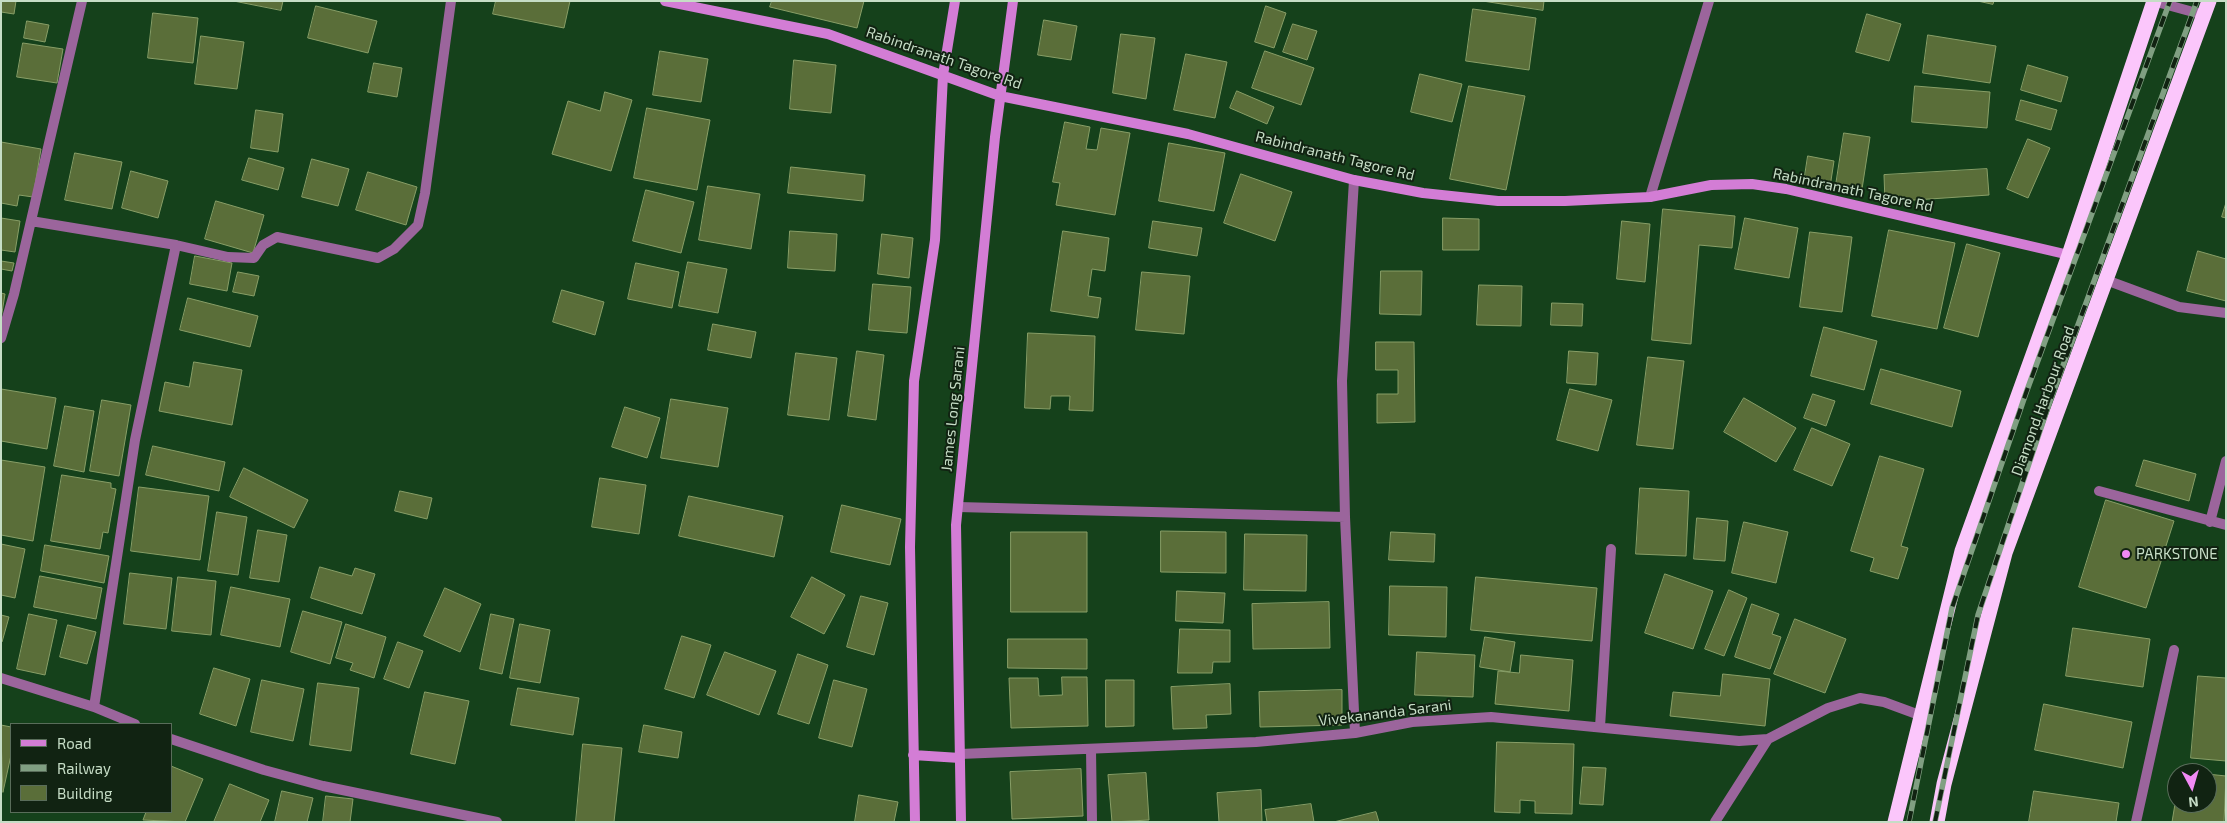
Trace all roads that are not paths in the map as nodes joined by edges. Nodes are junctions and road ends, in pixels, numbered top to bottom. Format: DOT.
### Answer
graph roads {
  1 [pos="82,1"];
  2 [pos="451,1"];
  3 [pos="665,1"];
  4 [pos="955,1"];
  5 [pos="1013,1"];
  6 [pos="1709,1"];
  7 [pos="2154,1"];
  8 [pos="2207,8"];
  9 [pos="943,75"];
  10 [pos="1000,96"];
  11 [pos="1354,180"];
  12 [pos="1650,197"];
  13 [pos="31,221"];
  14 [pos="176,245"];
  15 [pos="2069,254"];
  16 [pos="2106,280"];
  17 [pos="2226,313"];
  18 [pos="1,338"];
  19 [pos="2226,461"];
  20 [pos="2099,491"];
  21 [pos="958,507"];
  22 [pos="1345,517"];
  23 [pos="2210,522"];
  24 [pos="2226,525"];
  25 [pos="1611,549"];
  26 [pos="2174,650"];
  27 [pos="1,678"];
  28 [pos="94,707"];
  29 [pos="1922,716"];
  30 [pos="133,723"];
  31 [pos="1600,727"];
  32 [pos="1355,732"];
  33 [pos="172,739"];
  34 [pos="1768,739"];
  35 [pos="1091,749"];
  36 [pos="913,755"];
  37 [pos="960,756"];
  38 [pos="497,822"];
  39 [pos="915,822"];
  40 [pos="961,822"];
  41 [pos="1092,822"];
  42 [pos="1715,822"];
  43 [pos="1895,822"];
  44 [pos="1937,822"];
  45 [pos="2136,822"];
  1 -- 13 [label="street"];
  2 -- 14 [label="street"];
  3 -- 9 [label="main road, Rabindranath Tagore Rd"];
  4 -- 9 [label="main road"];
  5 -- 10 [label="main road, James Long Sarani"];
  6 -- 12 [label="street"];
  7 -- 8 [label="street"];
  7 -- 15 [label="highway, Diamond Harbour Road"];
  8 -- 16 [label="highway, Diamond Harbour Road"];
  9 -- 10 [label="main road, Rabindranath Tagore Rd"];
  9 -- 36 [label="main road"];
  10 -- 11 [label="main road, Rabindranath Tagore Rd"];
  10 -- 21 [label="main road, James Long Sarani"];
  11 -- 12 [label="main road, Rabindranath Tagore Rd"];
  11 -- 22 [label="street"];
  12 -- 15 [label="main road, Rabindranath Tagore Rd"];
  13 -- 14 [label="street"];
  13 -- 18 [label="street"];
  14 -- 28 [label="street"];
  15 -- 29 [label="highway, Diamond Harbour Road"];
  16 -- 17 [label="street"];
  16 -- 44 [label="highway, Diamond Harbour Road"];
  19 -- 23 [label="street"];
  20 -- 23 [label="street"];
  21 -- 22 [label="street"];
  21 -- 37 [label="main road, James Long Sarani"];
  22 -- 32 [label="street"];
  23 -- 24 [label="street"];
  25 -- 31 [label="street"];
  26 -- 45 [label="street"];
  27 -- 28 [label="street"];
  28 -- 30 [label="street"];
  29 -- 34 [label="street, Vivekananda Sarani"];
  29 -- 43 [label="highway, Diamond Harbour Road"];
  31 -- 32 [label="street, Vivekananda Sarani"];
  31 -- 34 [label="street, Vivekananda Sarani"];
  32 -- 35 [label="street, Vivekananda Sarani"];
  33 -- 38 [label="street"];
  34 -- 42 [label="street"];
  35 -- 37 [label="street, Vivekananda Sarani"];
  35 -- 41 [label="street"];
  36 -- 37 [label="main road"];
  36 -- 39 [label="main road"];
  37 -- 40 [label="main road, James Long Sarani"];
}
